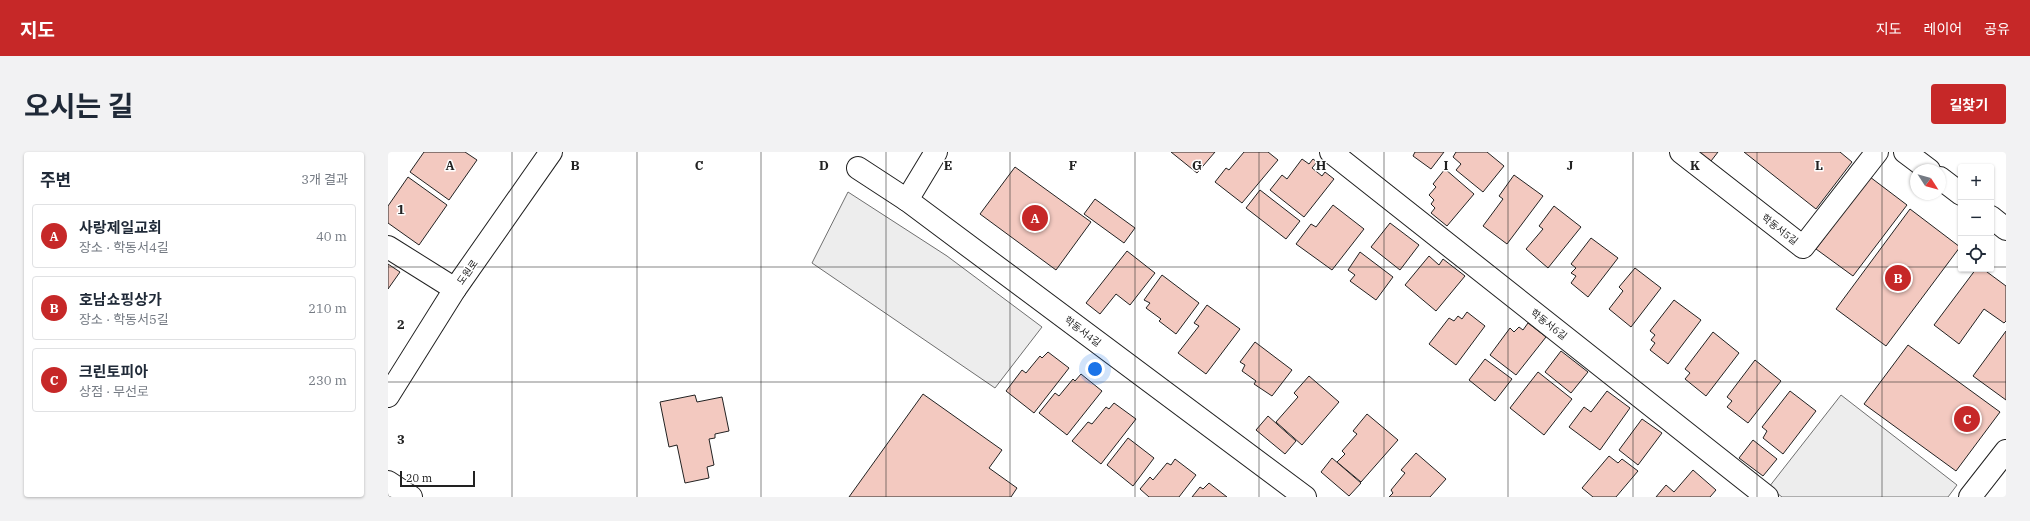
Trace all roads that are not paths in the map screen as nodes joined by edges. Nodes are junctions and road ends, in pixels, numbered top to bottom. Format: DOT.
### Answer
graph roads {
  1 [pos="551,152"];
  2 [pos="936,152"];
  3 [pos="1331,152"];
  4 [pos="1681,152"];
  5 [pos="1877,152"];
  6 [pos="1905,152"];
  7 [pos="1921,164"];
  8 [pos="858,168"];
  9 [pos="1946,183"];
  10 [pos="1958,192"];
  11 [pos="907,200"];
  12 [pos="1994,219"];
  13 [pos="2006,229"];
  14 [pos="388,247"];
  15 [pos="455,289"];
  16 [pos="388,396"];
  17 [pos="2006,451"];
  18 [pos="388,482"];
  19 [pos="411,497"];
  20 [pos="1305,497"];
  21 [pos="1767,497"];
  22 [pos="1970,497"];
  1 -- 15 [label="street, 도원로"];
  2 -- 11 [label="street"];
  3 -- 21 [label="street, 학동서6길"];
  4 -- 5 [label="street, 학동서5길"];
  6 -- 7 [label="street"];
  8 -- 11 [label="street, 학동서4길"];
  9 -- 10 [label="street"];
  11 -- 20 [label="street, 학동서4길"];
  12 -- 13 [label="street"];
  14 -- 15 [label="street"];
  15 -- 16 [label="street, 도원로"];
  17 -- 22 [label="street"];
  18 -- 19 [label="street"];
}
